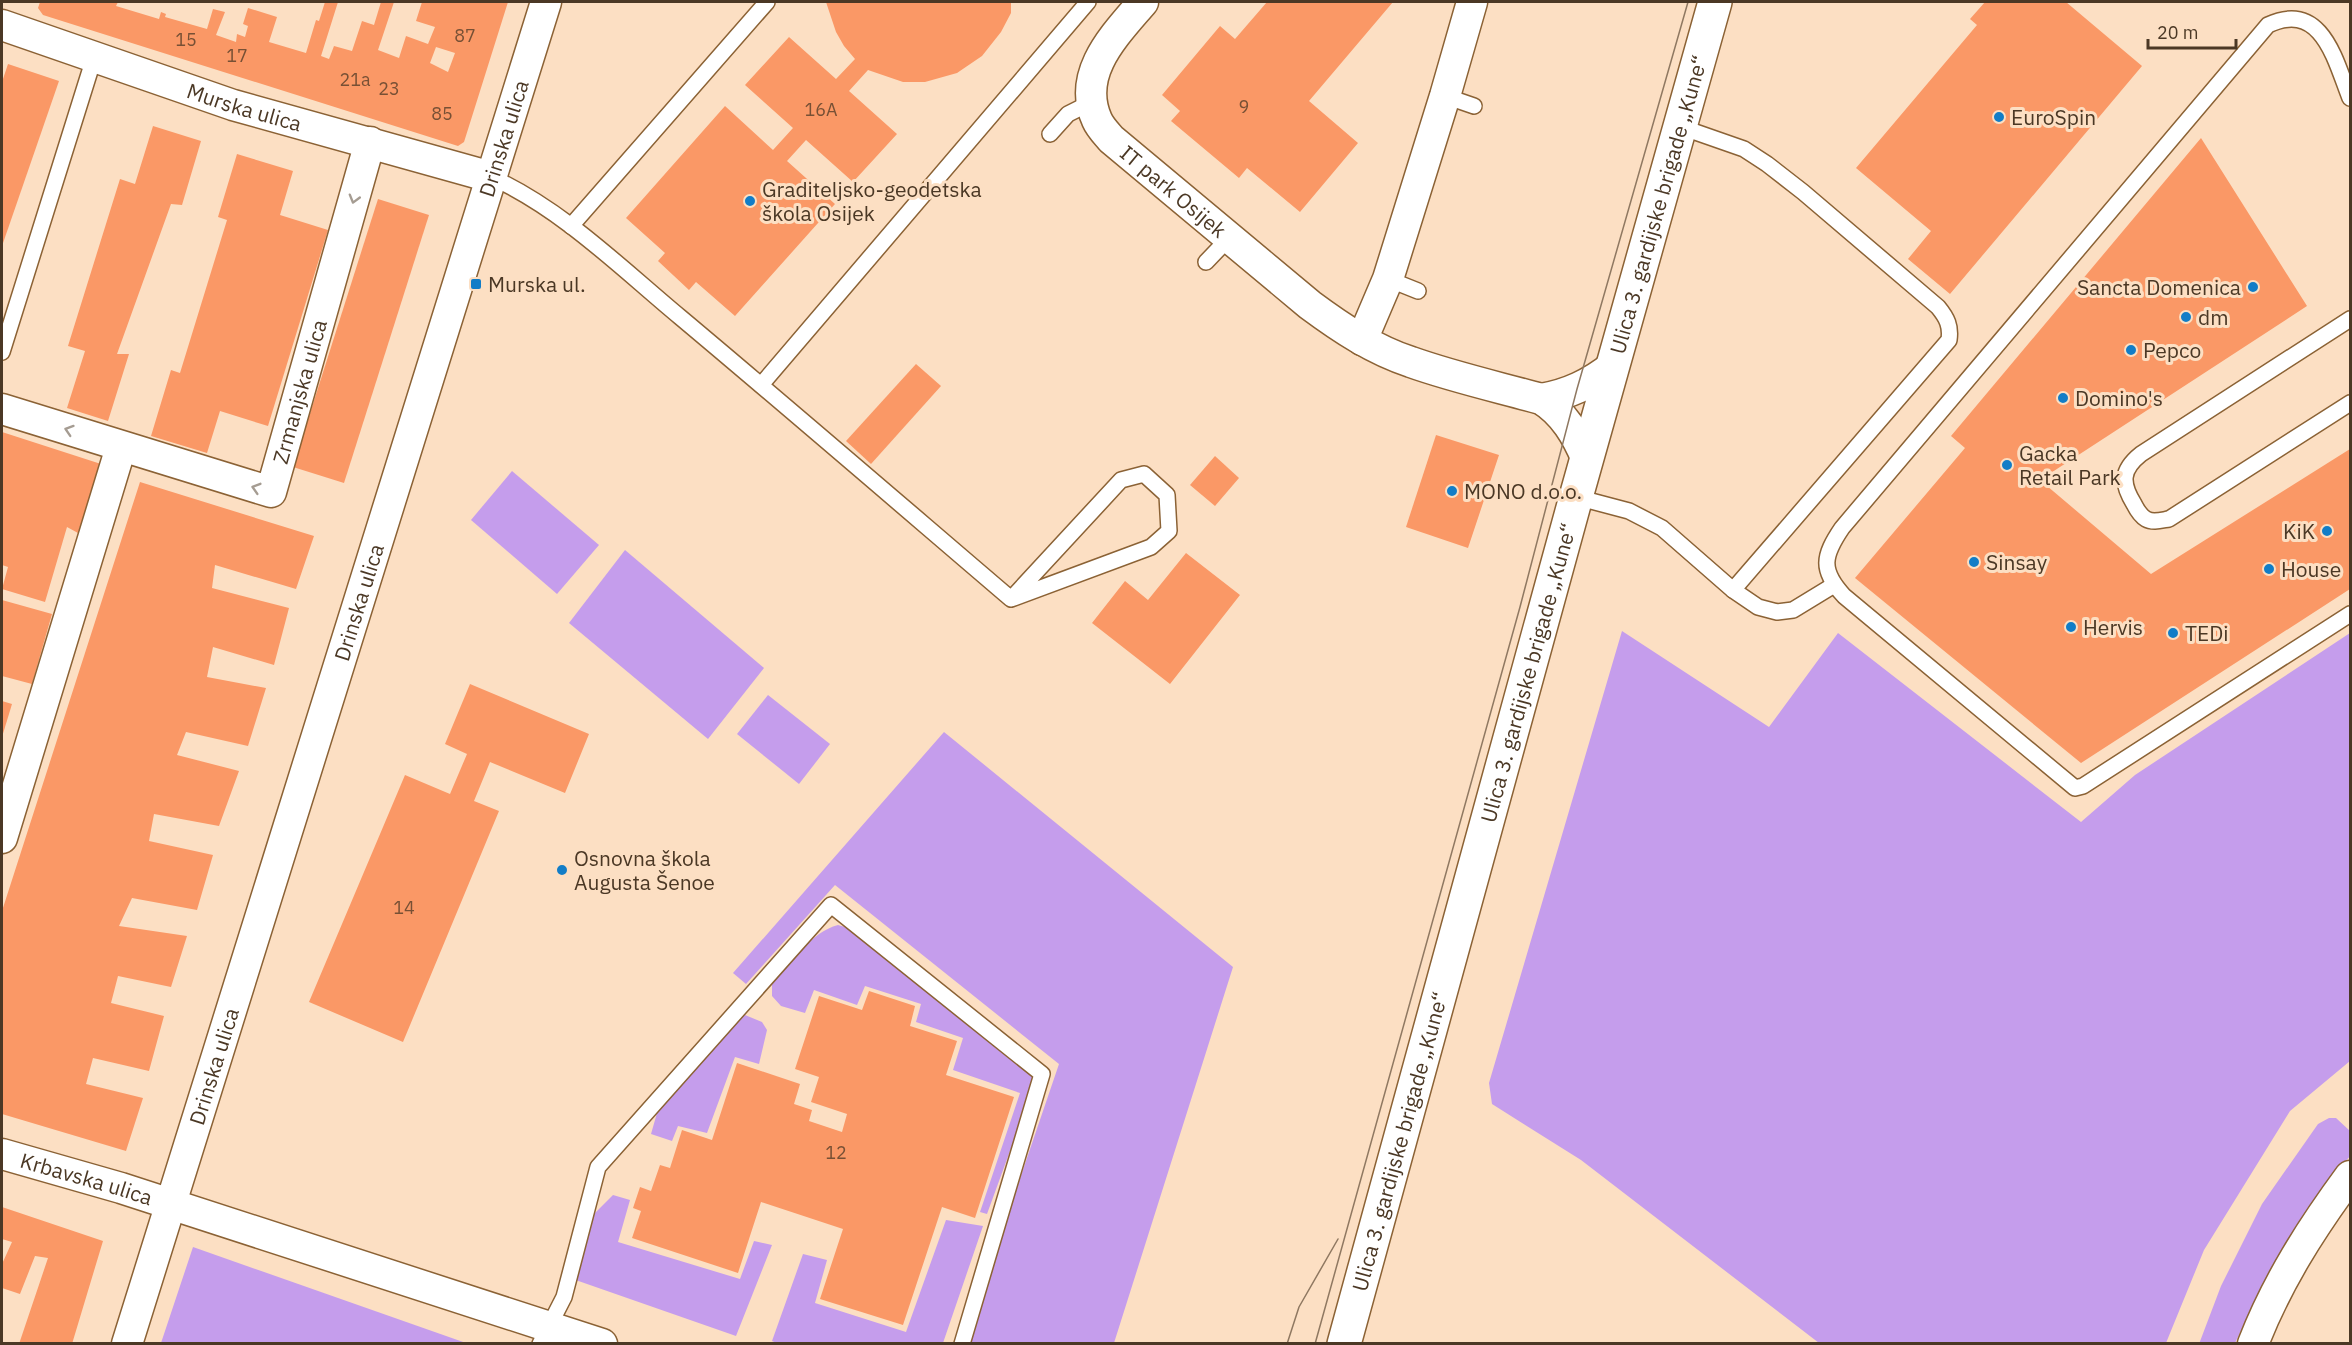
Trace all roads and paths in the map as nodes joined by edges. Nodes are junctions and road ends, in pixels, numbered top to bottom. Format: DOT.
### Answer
graph roads {
  1 [pos="546,2"];
  2 [pos="767,2"];
  3 [pos="1088,2"];
  4 [pos="1143,2"];
  5 [pos="1472,2"];
  6 [pos="1715,2"];
  7 [pos="2,25"];
  8 [pos="94,58"];
  9 [pos="1445,96"];
  10 [pos="2350,98"];
  11 [pos="1092,102"];
  12 [pos="1474,106"];
  13 [pos="1681,127"];
  14 [pos="1050,134"];
  15 [pos="370,142"];
  16 [pos="491,177"];
  17 [pos="571,226"];
  18 [pos="1229,238"];
  19 [pos="1206,262"];
  20 [pos="1388,279"];
  21 [pos="1418,291"];
  22 [pos="2350,319"];
  23 [pos="1362,340"];
  24 [pos="2,352"];
  25 [pos="1613,366"];
  26 [pos="761,385"];
  27 [pos="1540,399"];
  28 [pos="2350,402"];
  29 [pos="2,409"];
  30 [pos="121,447"];
  31 [pos="1587,460"];
  32 [pos="1576,497"];
  33 [pos="1834,585"];
  34 [pos="1733,590"];
  35 [pos="1011,599"];
  36 [pos="2350,614"];
  37 [pos="2,838"];
  38 [pos="2,1154"];
  39 [pos="2350,1176"];
  40 [pos="171,1204"];
  41 [pos="545,1335"];
  42 [pos="127,1344"];
  43 [pos="602,1344"];
  44 [pos="962,1344"];
  45 [pos="1344,1344"];
  46 [pos="2253,1344"];
  1 -- 16 [label="street, Drinska ulica"];
  2 -- 17 [label="lane"];
  3 -- 26 [label="lane"];
  4 -- 11 [label="street, IT park Osijek"];
  5 -- 9 [label="street"];
  6 -- 13 [label="street, Ulica 3. gardijske brigade „Kune“"];
  7 -- 8 [label="street, Murska ulica"];
  8 -- 15 [label="street, Murska ulica"];
  8 -- 24 [label="lane"];
  9 -- 12 [label="lane"];
  9 -- 20 [label="street"];
  10 -- 33 [label="lane"];
  11 -- 14 [label="lane"];
  11 -- 18 [label="street, IT park Osijek"];
  13 -- 25 [label="street, Ulica 3. gardijske brigade „Kune“"];
  13 -- 34 [label="lane"];
  15 -- 16 [label="street, Murska ulica"];
  15 -- 30 [label="street, Zrmanjska ulica, one-way"];
  16 -- 17 [label="lane"];
  16 -- 40 [label="street, Drinska ulica"];
  17 -- 26 [label="lane"];
  18 -- 19 [label="lane"];
  18 -- 23 [label="street, IT park Osijek"];
  20 -- 21 [label="lane"];
  20 -- 23 [label="street"];
  22 -- 28 [label="lane"];
  23 -- 27 [label="street, IT park Osijek"];
  25 -- 27 [label="street, IT park Osijek"];
  25 -- 31 [label="street, Ulica 3. gardijske brigade „Kune“"];
  26 -- 35 [label="lane"];
  27 -- 31 [label="street, IT park Osijek"];
  30 -- 29 [label="street, Zrmanjska ulica, one-way"];
  30 -- 37 [label="street"];
  31 -- 32 [label="street, Ulica 3. gardijske brigade „Kune“"];
  32 -- 34 [label="lane"];
  32 -- 45 [label="street, Ulica 3. gardijske brigade „Kune“"];
  33 -- 34 [label="lane"];
  33 -- 36 [label="lane"];
  35 -- 35 [label="lane"];
  38 -- 40 [label="street, Krbavska ulica"];
  39 -- 46 [label="street"];
  40 -- 41 [label="street"];
  40 -- 42 [label="street, Drinska ulica"];
  41 -- 43 [label="street"];
  41 -- 44 [label="lane"];
}
